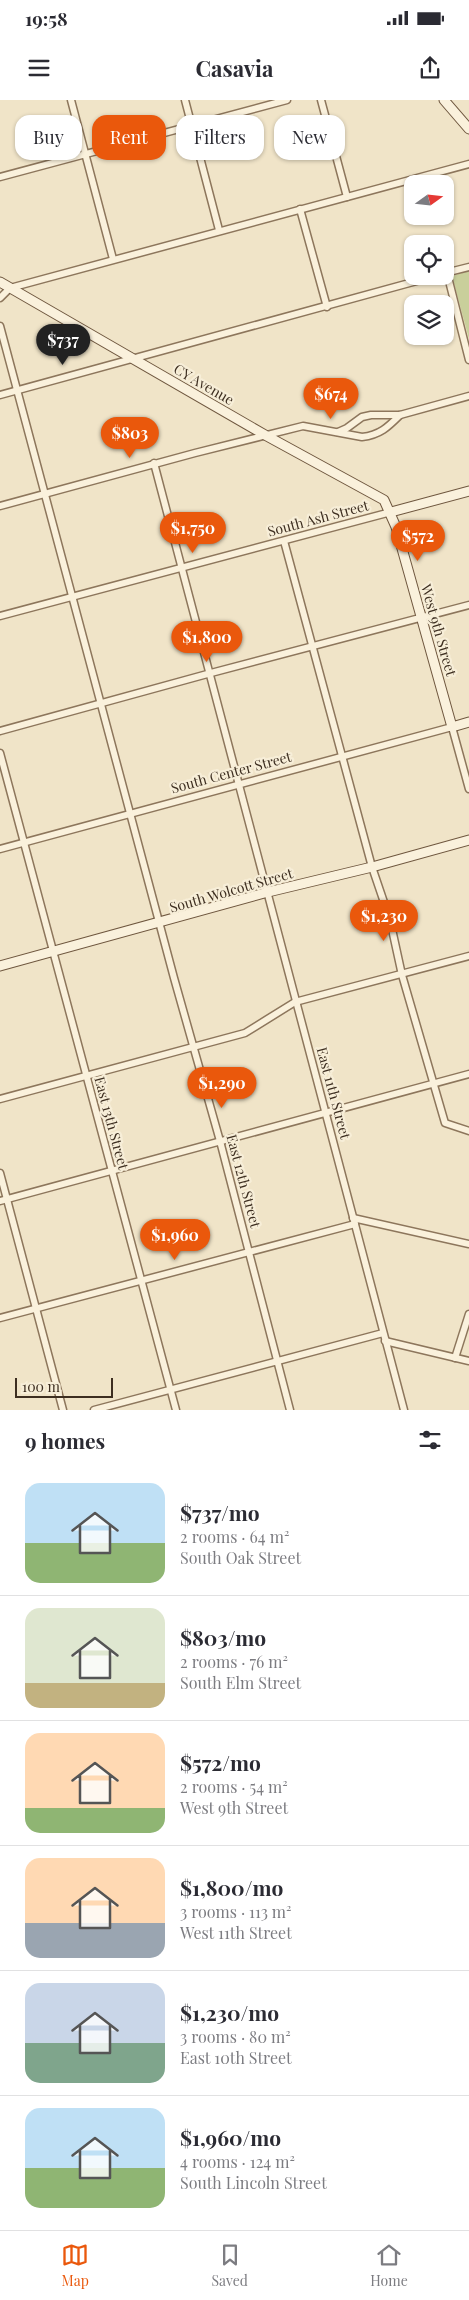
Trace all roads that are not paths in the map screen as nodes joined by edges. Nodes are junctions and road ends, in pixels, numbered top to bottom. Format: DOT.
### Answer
graph roads {
  1 [pos="71,100"];
  2 [pos="185,100"];
  3 [pos="288,100"];
  4 [pos="321,100"];
  5 [pos="444,100"];
  6 [pos="189,115"];
  7 [pos="233,115"];
  8 [pos="469,129"];
  9 [pos="176,130"];
  10 [pos="85,155"];
  11 [pos="201,160"];
  12 [pos="469,164"];
  13 [pos="0,177"];
  14 [pos="347,197"];
  15 [pos="300,209"];
  16 [pos="220,230"];
  17 [pos="113,259"];
  18 [pos="469,267"];
  19 [pos="454,271"];
  20 [pos="0,282"];
  21 [pos="404,285"];
  22 [pos="449,285"];
  23 [pos="10,288"];
  24 [pos="0,298"];
  25 [pos="326,307"];
  26 [pos="0,326"];
  27 [pos="132,359"];
  28 [pos="469,360"];
  29 [pos="17,390"];
  30 [pos="0,395"];
  31 [pos="469,396"];
  32 [pos="400,415"];
  33 [pos="336,432"];
  34 [pos="265,435"];
  35 [pos="154,464"];
  36 [pos="469,491"];
  37 [pos="45,494"];
  38 [pos="0,506"];
  39 [pos="391,512"];
  40 [pos="284,541"];
  41 [pos="183,568"];
  42 [pos="73,598"];
  43 [pos="469,605"];
  44 [pos="0,616"];
  45 [pos="420,619"];
  46 [pos="314,647"];
  47 [pos="211,672"];
  48 [pos="101,704"];
  49 [pos="469,722"];
  50 [pos="452,726"];
  51 [pos="0,731"];
  52 [pos="0,753"];
  53 [pos="343,757"];
  54 [pos="239,783"];
  55 [pos="469,789"];
  56 [pos="131,814"];
  57 [pos="469,840"];
  58 [pos="24,842"];
  59 [pos="0,849"];
  60 [pos="372,867"];
  61 [pos="268,892"];
  62 [pos="160,924"];
  63 [pos="54,952"];
  64 [pos="469,956"];
  65 [pos="0,966"];
  66 [pos="402,975"];
  67 [pos="295,1002"];
  68 [pos="193,1047"];
  69 [pos="469,1074"];
  70 [pos="86,1075"];
  71 [pos="434,1084"];
  72 [pos="0,1099"];
  73 [pos="327,1113"];
  74 [pos="469,1131"];
  75 [pos="220,1141"];
  76 [pos="112,1171"];
  77 [pos="0,1172"];
  78 [pos="4,1200"];
  79 [pos="354,1221"];
  80 [pos="469,1244"];
  81 [pos="250,1252"];
  82 [pos="141,1281"];
  83 [pos="36,1308"];
  84 [pos="469,1314"];
  85 [pos="0,1318"];
  86 [pos="383,1332"];
  87 [pos="385,1340"];
  88 [pos="455,1358"];
  89 [pos="277,1361"];
  90 [pos="469,1361"];
  91 [pos="170,1390"];
  92 [pos="63,1410"];
  93 [pos="94,1410"];
  94 [pos="176,1410"];
  95 [pos="290,1410"];
  96 [pos="404,1410"];
  1 -- 10 [label="street"];
  2 -- 6 [label="street"];
  3 -- 7 [label="street"];
  4 -- 14 [label="street"];
  5 -- 8 [label="main road"];
  9 -- 10 [label="street"];
  10 -- 13 [label="street"];
  10 -- 17 [label="street"];
  11 -- 16 [label="street"];
  12 -- 14 [label="street"];
  14 -- 15 [label="street"];
  15 -- 16 [label="street"];
  15 -- 25 [label="street"];
  16 -- 17 [label="street"];
  17 -- 23 [label="street"];
  18 -- 19 [label="street"];
  20 -- 23 [label="main road, CY Avenue"];
  21 -- 25 [label="street"];
  22 -- 28 [label="street"];
  23 -- 24 [label="street"];
  23 -- 27 [label="main road, CY Avenue"];
  25 -- 27 [label="street"];
  26 -- 29 [label="street, East 12th Street"];
  27 -- 29 [label="street"];
  27 -- 34 [label="main road, CY Avenue"];
  29 -- 30 [label="street"];
  29 -- 37 [label="street, East 12th Street"];
  31 -- 32 [label="street"];
  32 -- 33 [label="street"];
  32 -- 33 [label="street"];
  33 -- 34 [label="street"];
  34 -- 35 [label="street"];
  34 -- 39 [label="main road, CY Avenue"];
  35 -- 37 [label="street"];
  35 -- 41 [label="street, East 11th Street"];
  36 -- 39 [label="main road, South Ash Street"];
  37 -- 38 [label="street"];
  37 -- 42 [label="street, East 12th Street"];
  39 -- 40 [label="street, South Ash Street"];
  39 -- 45 [label="main road, West 9th Street"];
  40 -- 41 [label="street, South Ash Street"];
  40 -- 46 [label="street"];
  41 -- 42 [label="street, South Ash Street"];
  41 -- 47 [label="street, East 11th Street"];
  42 -- 44 [label="street, South Ash Street"];
  42 -- 48 [label="street, East 12th Street"];
  43 -- 45 [label="street"];
  45 -- 46 [label="street"];
  45 -- 50 [label="main road, West 9th Street"];
  46 -- 47 [label="street"];
  46 -- 53 [label="street"];
  47 -- 48 [label="street"];
  47 -- 54 [label="street, East 11th Street"];
  48 -- 51 [label="street"];
  48 -- 56 [label="street, East 12th Street"];
  49 -- 50 [label="main road, South Center Street"];
  50 -- 53 [label="street, South Center Street"];
  50 -- 55 [label="street"];
  52 -- 58 [label="street, East 13th Street"];
  53 -- 54 [label="street, South Center Street"];
  53 -- 60 [label="street"];
  54 -- 56 [label="street, South Center Street"];
  54 -- 61 [label="street, East 11th Street"];
  56 -- 58 [label="street, South Center Street"];
  56 -- 62 [label="street, East 12th Street"];
  57 -- 60 [label="main road, South Wolcott Street"];
  58 -- 59 [label="street, South Center Street"];
  58 -- 63 [label="street, East 13th Street"];
  60 -- 61 [label="main road, South Wolcott Street"];
  60 -- 66 [label="street"];
  61 -- 62 [label="main road, South Wolcott Street"];
  61 -- 67 [label="street, East 11th Street"];
  62 -- 63 [label="main road, South Wolcott Street"];
  62 -- 68 [label="street, East 12th Street"];
  63 -- 65 [label="main road, South Wolcott Street"];
  63 -- 70 [label="street, East 13th Street"];
  64 -- 66 [label="street"];
  66 -- 67 [label="street"];
  66 -- 71 [label="street"];
  67 -- 68 [label="street"];
  67 -- 73 [label="street, East 11th Street"];
  68 -- 70 [label="street"];
  68 -- 75 [label="street, East 12th Street"];
  69 -- 71 [label="street"];
  70 -- 72 [label="street"];
  70 -- 76 [label="street, East 13th Street"];
  71 -- 73 [label="street"];
  71 -- 74 [label="street"];
  73 -- 75 [label="street"];
  73 -- 79 [label="street, East 11th Street"];
  75 -- 76 [label="street"];
  75 -- 81 [label="street, East 12th Street"];
  76 -- 78 [label="street"];
  76 -- 82 [label="street, East 13th Street"];
  77 -- 78 [label="street"];
  78 -- 83 [label="street"];
  79 -- 80 [label="street"];
  79 -- 81 [label="street"];
  79 -- 86 [label="street, East 11th Street"];
  81 -- 82 [label="street"];
  81 -- 89 [label="street, East 12th Street"];
  82 -- 83 [label="street"];
  82 -- 91 [label="street, East 13th Street"];
  83 -- 85 [label="street"];
  83 -- 92 [label="street"];
  84 -- 88 [label="street"];
  86 -- 87 [label="street, East 11th Street"];
  86 -- 89 [label="street"];
  87 -- 88 [label="street"];
  87 -- 96 [label="street, East 11th Street"];
  88 -- 90 [label="street"];
  89 -- 91 [label="street"];
  89 -- 95 [label="street, East 12th Street"];
  91 -- 93 [label="street"];
  91 -- 94 [label="street, East 13th Street"];
}
